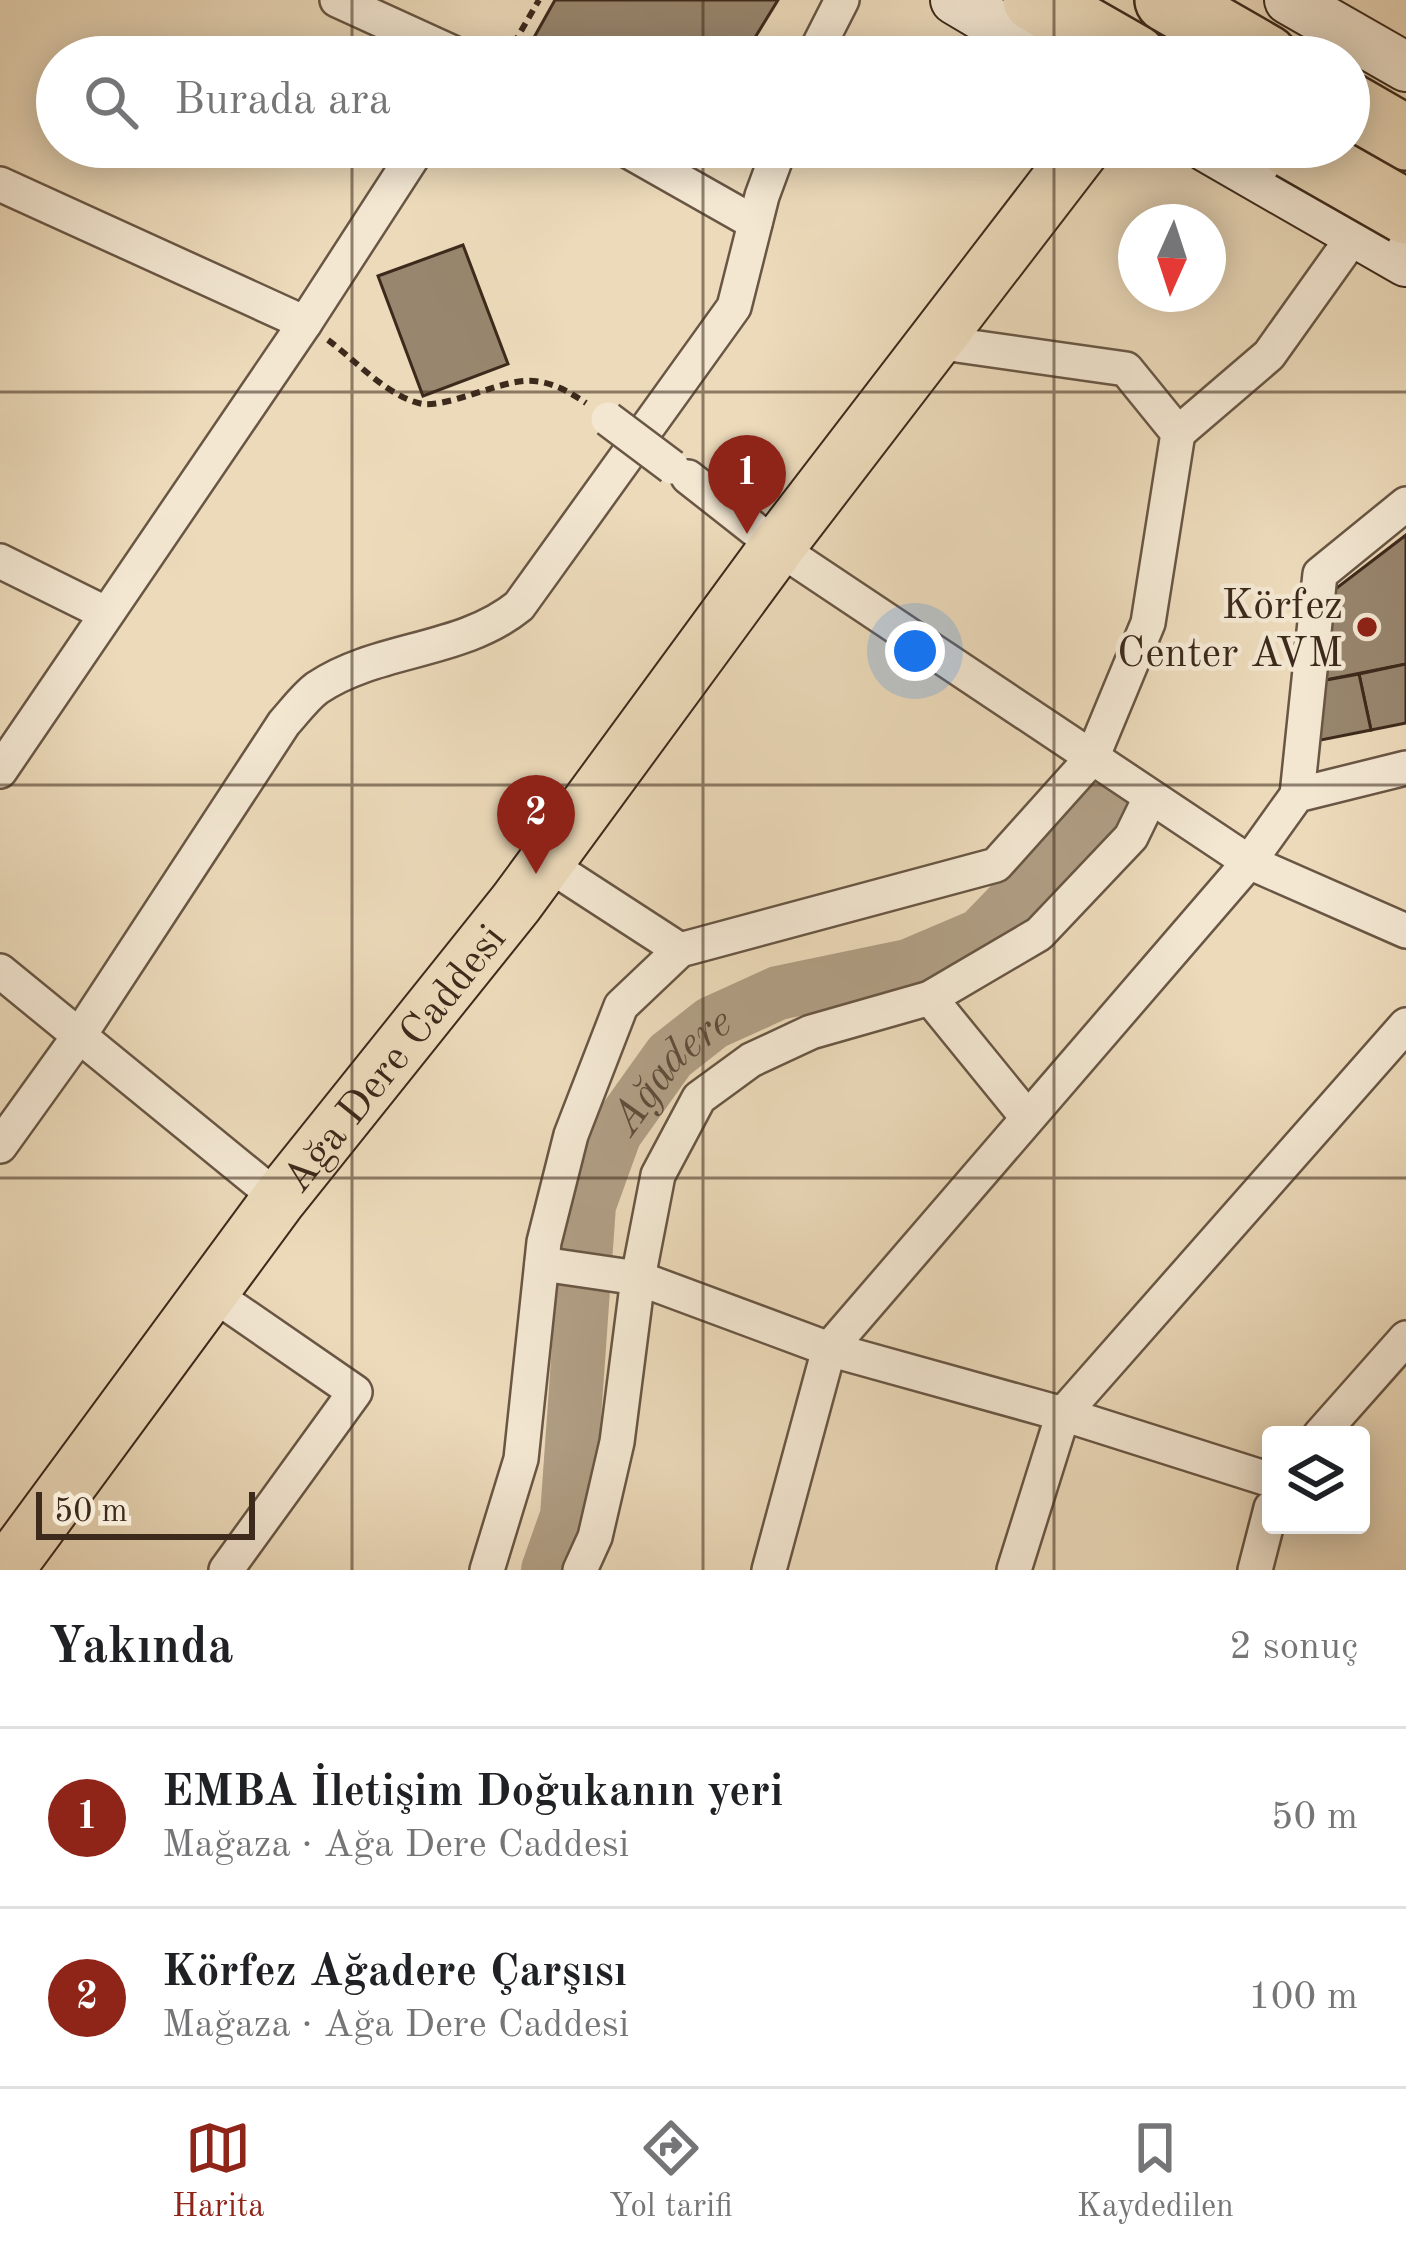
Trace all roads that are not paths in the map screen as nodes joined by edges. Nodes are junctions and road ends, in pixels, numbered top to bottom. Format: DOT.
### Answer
graph roads {
  1 [pos="337,0"];
  2 [pos="842,0"];
  3 [pos="955,0"];
  4 [pos="1035,0"];
  5 [pos="1166,0"];
  6 [pos="1289,0"];
  7 [pos="415,36"];
  8 [pos="824,36"];
  9 [pos="1016,36"];
  10 [pos="1098,36"];
  11 [pos="1229,36"];
  12 [pos="1361,36"];
  13 [pos="1370,40"];
  14 [pos="1403,57"];
  15 [pos="1370,118"];
  16 [pos="1406,140"];
  17 [pos="405,168"];
  18 [pos="658,168"];
  19 [pos="773,168"];
  20 [pos="1068,168"];
  21 [pos="1254,168"];
  22 [pos="1317,168"];
  23 [pos="0,184"];
  24 [pos="755,223"];
  25 [pos="1381,223"];
  26 [pos="1406,262"];
  27 [pos="305,323"];
  28 [pos="936,342"];
  29 [pos="596,410"];
  30 [pos="1178,433"];
  31 [pos="1406,504"];
  32 [pos="777,547"];
  33 [pos="0,561"];
  34 [pos="106,613"];
  35 [pos="1092,758"];
  36 [pos="1406,768"];
  37 [pos="0,771"];
  38 [pos="1297,795"];
  39 [pos="1150,798"];
  40 [pos="1249,862"];
  41 [pos="546,863"];
  42 [pos="1406,931"];
  43 [pos="680,950"];
  44 [pos="0,971"];
  45 [pos="930,998"];
  46 [pos="1406,1025"];
  47 [pos="79,1036"];
  48 [pos="1027,1117"];
  49 [pos="0,1146"];
  50 [pos="279,1198"];
  51 [pos="543,1264"];
  52 [pos="637,1278"];
  53 [pos="210,1292"];
  54 [pos="1406,1338"];
  55 [pos="830,1349"];
  56 [pos="1064,1414"];
  57 [pos="1328,1426"];
  58 [pos="1262,1477"];
  59 [pos="1264,1534"];
  60 [pos="6,1570"];
  61 [pos="226,1570"];
  62 [pos="488,1570"];
  63 [pos="580,1570"];
  64 [pos="769,1570"];
  65 [pos="1014,1570"];
  66 [pos="1255,1570"];
  1 -- 7 [label="street"];
  2 -- 8 [label="street"];
  3 -- 9 [label="main road"];
  4 -- 10 [label="highway"];
  5 -- 11 [label="highway"];
  6 -- 12 [label="main road"];
  13 -- 14 [label="main road"];
  15 -- 16 [label="highway"];
  16 -- 25 [label="main road"];
  17 -- 27 [label="street"];
  18 -- 24 [label="street"];
  19 -- 24 [label="street"];
  20 -- 28 [label="main road, Ağa Dere Caddesi"];
  21 -- 25 [label="main road"];
  22 -- 25 [label="highway, bridge"];
  23 -- 27 [label="street"];
  24 -- 47 [label="street"];
  25 -- 26 [label="main road"];
  25 -- 30 [label="street"];
  27 -- 34 [label="street"];
  28 -- 30 [label="street"];
  28 -- 32 [label="main road, Ağa Dere Caddesi"];
  29 -- 32 [label="street, bridge"];
  30 -- 35 [label="street"];
  31 -- 38 [label="street"];
  32 -- 35 [label="street"];
  32 -- 41 [label="main road, Ağa Dere Caddesi"];
  33 -- 34 [label="street"];
  34 -- 37 [label="street"];
  35 -- 39 [label="street"];
  35 -- 43 [label="street"];
  36 -- 38 [label="street"];
  38 -- 40 [label="street"];
  39 -- 40 [label="street"];
  39 -- 45 [label="street"];
  40 -- 42 [label="street"];
  40 -- 48 [label="street"];
  41 -- 43 [label="street"];
  41 -- 50 [label="main road, Ağa Dere Caddesi"];
  43 -- 51 [label="street"];
  44 -- 47 [label="street"];
  45 -- 48 [label="street"];
  45 -- 52 [label="street"];
  46 -- 56 [label="street"];
  47 -- 49 [label="street"];
  47 -- 50 [label="street"];
  48 -- 55 [label="street"];
  50 -- 53 [label="main road, Ağa Dere Caddesi"];
  51 -- 52 [label="street"];
  51 -- 62 [label="street"];
  52 -- 55 [label="street"];
  52 -- 63 [label="street"];
  53 -- 60 [label="main road, Ağa Dere Caddesi"];
  53 -- 61 [label="street"];
  54 -- 57 [label="street"];
  55 -- 56 [label="street"];
  55 -- 64 [label="street"];
  56 -- 58 [label="street"];
  56 -- 65 [label="street"];
  59 -- 66 [label="street"];
}
